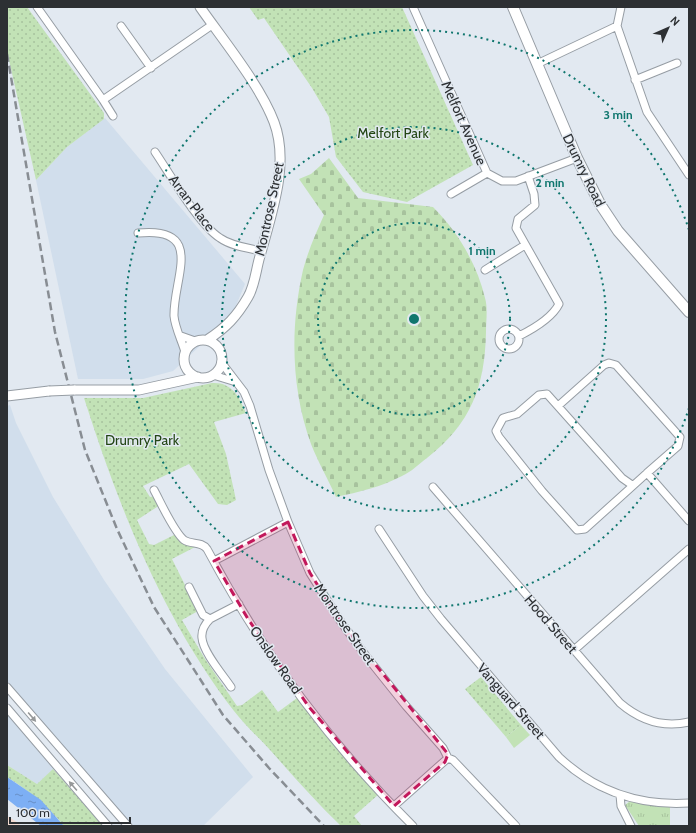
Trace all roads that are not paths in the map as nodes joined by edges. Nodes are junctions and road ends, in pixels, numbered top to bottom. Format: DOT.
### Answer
graph roads {
  1 [pos="38,7"];
  2 [pos="200,7"];
  3 [pos="413,7"];
  4 [pos="513,7"];
  5 [pos="621,7"];
  6 [pos="212,25"];
  7 [pos="121,26"];
  8 [pos="617,26"];
  9 [pos="537,64"];
  10 [pos="677,64"];
  11 [pos="150,68"];
  12 [pos="635,80"];
  13 [pos="103,100"];
  14 [pos="113,116"];
  15 [pos="155,152"];
  16 [pos="577,158"];
  17 [pos="487,173"];
  18 [pos="689,175"];
  19 [pos="528,176"];
  20 [pos="452,194"];
  21 [pos="138,233"];
  22 [pos="525,245"];
  23 [pos="261,251"];
  24 [pos="485,270"];
  25 [pos="689,312"];
  26 [pos="224,329"];
  27 [pos="181,336"];
  28 [pos="519,336"];
  29 [pos="207,340"];
  30 [pos="195,341"];
  31 [pos="220,351"];
  32 [pos="185,352"];
  33 [pos="221,362"];
  34 [pos="184,364"];
  35 [pos="213,374"];
  36 [pos="198,377"];
  37 [pos="175,381"];
  38 [pos="236,382"];
  39 [pos="7,396"];
  40 [pos="558,406"];
  41 [pos="647,473"];
  42 [pos="632,485"];
  43 [pos="432,487"];
  44 [pos="154,490"];
  45 [pos="689,521"];
  46 [pos="288,522"];
  47 [pos="379,529"];
  48 [pos="688,553"];
  49 [pos="214,561"];
  50 [pos="189,587"];
  51 [pos="239,604"];
  52 [pos="210,619"];
  53 [pos="574,650"];
  54 [pos="7,687"];
  55 [pos="231,687"];
  56 [pos="7,708"];
  57 [pos="689,722"];
  58 [pos="448,758"];
  59 [pos="620,795"];
  60 [pos="689,803"];
  61 [pos="394,806"];
  62 [pos="108,826"];
  63 [pos="128,826"];
  64 [pos="413,826"];
  65 [pos="516,826"];
  66 [pos="631,826"];
  1 -- 13 [label="street"];
  2 -- 6 [label="street, Montrose Street"];
  3 -- 17 [label="street, Melfort Avenue"];
  4 -- 9 [label="main road, Drumry Road"];
  5 -- 8 [label="street"];
  6 -- 11 [label="street"];
  6 -- 23 [label="street, Montrose Street"];
  7 -- 11 [label="street"];
  8 -- 9 [label="street"];
  8 -- 12 [label="street"];
  9 -- 16 [label="main road, Drumry Road"];
  10 -- 12 [label="street"];
  11 -- 13 [label="street"];
  12 -- 18 [label="street"];
  13 -- 14 [label="street"];
  15 -- 23 [label="street, Arran Place"];
  16 -- 19 [label="street, Melfort Avenue"];
  16 -- 25 [label="main road, Drumry Road"];
  17 -- 19 [label="street, Melfort Avenue"];
  17 -- 20 [label="street"];
  19 -- 22 [label="street"];
  21 -- 27 [label="street"];
  22 -- 24 [label="street"];
  22 -- 28 [label="street"];
  23 -- 26 [label="street, Montrose Street"];
  26 -- 29 [label="street, Montrose Street"];
  26 -- 31 [label="street, Montrose Street"];
  27 -- 30 [label="street"];
  27 -- 32 [label="street"];
  29 -- 30 [label="street"];
  29 -- 31 [label="street"];
  30 -- 32 [label="street"];
  31 -- 33 [label="street"];
  32 -- 34 [label="street"];
  33 -- 35 [label="street"];
  33 -- 38 [label="street, Montrose Street"];
  34 -- 36 [label="street"];
  34 -- 37 [label="street"];
  35 -- 36 [label="street"];
  35 -- 38 [label="street"];
  36 -- 37 [label="street"];
  37 -- 39 [label="street, bridge"];
  38 -- 46 [label="street, Montrose Street"];
  40 -- 41 [label="street"];
  40 -- 42 [label="street"];
  40 -- 42 [label="street"];
  41 -- 42 [label="street"];
  41 -- 45 [label="street"];
  43 -- 53 [label="street, Hood Street"];
  44 -- 49 [label="street, Onslow Road"];
  46 -- 49 [label="street"];
  46 -- 58 [label="street, Montrose Street"];
  47 -- 59 [label="street, Vanguard Street"];
  48 -- 53 [label="street"];
  49 -- 51 [label="street, Onslow Road"];
  50 -- 52 [label="street"];
  51 -- 52 [label="street"];
  51 -- 61 [label="street, Onslow Road"];
  52 -- 55 [label="street"];
  53 -- 57 [label="street, Hood Street"];
  54 -- 63 [label="street, one-way"];
  62 -- 56 [label="street, one-way"];
  58 -- 61 [label="street"];
  58 -- 65 [label="street, Montrose Street"];
  59 -- 60 [label="street, Vanguard Street"];
  59 -- 66 [label="street"];
  61 -- 64 [label="street, Onslow Road"];
}
